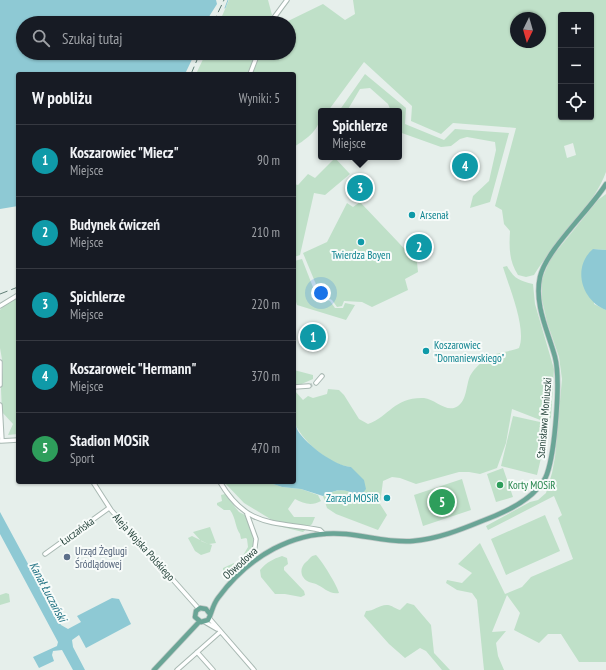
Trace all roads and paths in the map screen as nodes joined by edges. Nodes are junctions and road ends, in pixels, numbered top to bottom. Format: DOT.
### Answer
graph roads {
  1 [pos="287,0"];
  2 [pos="275,16"];
  3 [pos="255,60"];
  4 [pos="251,72"];
  5 [pos="606,184"];
  6 [pos="16,296"];
  7 [pos="0,306"];
  8 [pos="0,362"];
  9 [pos="322,376"];
  10 [pos="316,383"];
  11 [pos="0,385"];
  12 [pos="309,386"];
  13 [pos="296,387"];
  14 [pos="0,405"];
  15 [pos="16,440"];
  16 [pos="1,441"];
  17 [pos="94,484"];
  18 [pos="221,484"];
  19 [pos="110,508"];
  20 [pos="247,514"];
  21 [pos="324,534"];
  22 [pos="46,554"];
  23 [pos="252,562"];
  24 [pos="218,598"];
  25 [pos="202,609"];
  26 [pos="209,615"];
  27 [pos="198,620"];
  28 [pos="205,622"];
  29 [pos="219,631"];
  30 [pos="197,652"];
  31 [pos="181,666"];
  32 [pos="154,670"];
  33 [pos="177,670"];
  34 [pos="184,670"];
  35 [pos="213,670"];
  36 [pos="254,670"];
  1 -- 2 [label="street"];
  3 -- 4 [label="street"];
  5 -- 21 [label="main road, Stanisława Moniuszki"];
  6 -- 7 [label="street"];
  8 -- 11 [label="street"];
  9 -- 10 [label="street"];
  12 -- 13 [label="street"];
  14 -- 16 [label="street"];
  15 -- 16 [label="street"];
  17 -- 19 [label="street, Aleja Wojska Polskiego"];
  18 -- 20 [label="street, Stanisława Moniuszki"];
  19 -- 22 [label="street, Łuczańska"];
  19 -- 25 [label="street, Aleja Wojska Polskiego"];
  20 -- 21 [label="street, Stanisława Moniuszki"];
  20 -- 23 [label="street, Stanisława Moniuszki"];
  21 -- 23 [label="main road, Obwodowa"];
  23 -- 24 [label="main road, Obwodowa"];
  24 -- 25 [label="main road, Obwodowa"];
  24 -- 26 [label="main road, Obwodowa"];
  25 -- 26 [label="main road"];
  25 -- 27 [label="main road"];
  26 -- 28 [label="main road, Obwodowa"];
  26 -- 29 [label="street"];
  27 -- 28 [label="main road"];
  27 -- 32 [label="main road"];
  28 -- 29 [label="street"];
  29 -- 30 [label="street"];
  29 -- 36 [label="street"];
  30 -- 31 [label="street"];
  30 -- 35 [label="street"];
  31 -- 33 [label="street"];
  31 -- 34 [label="street"];
}
